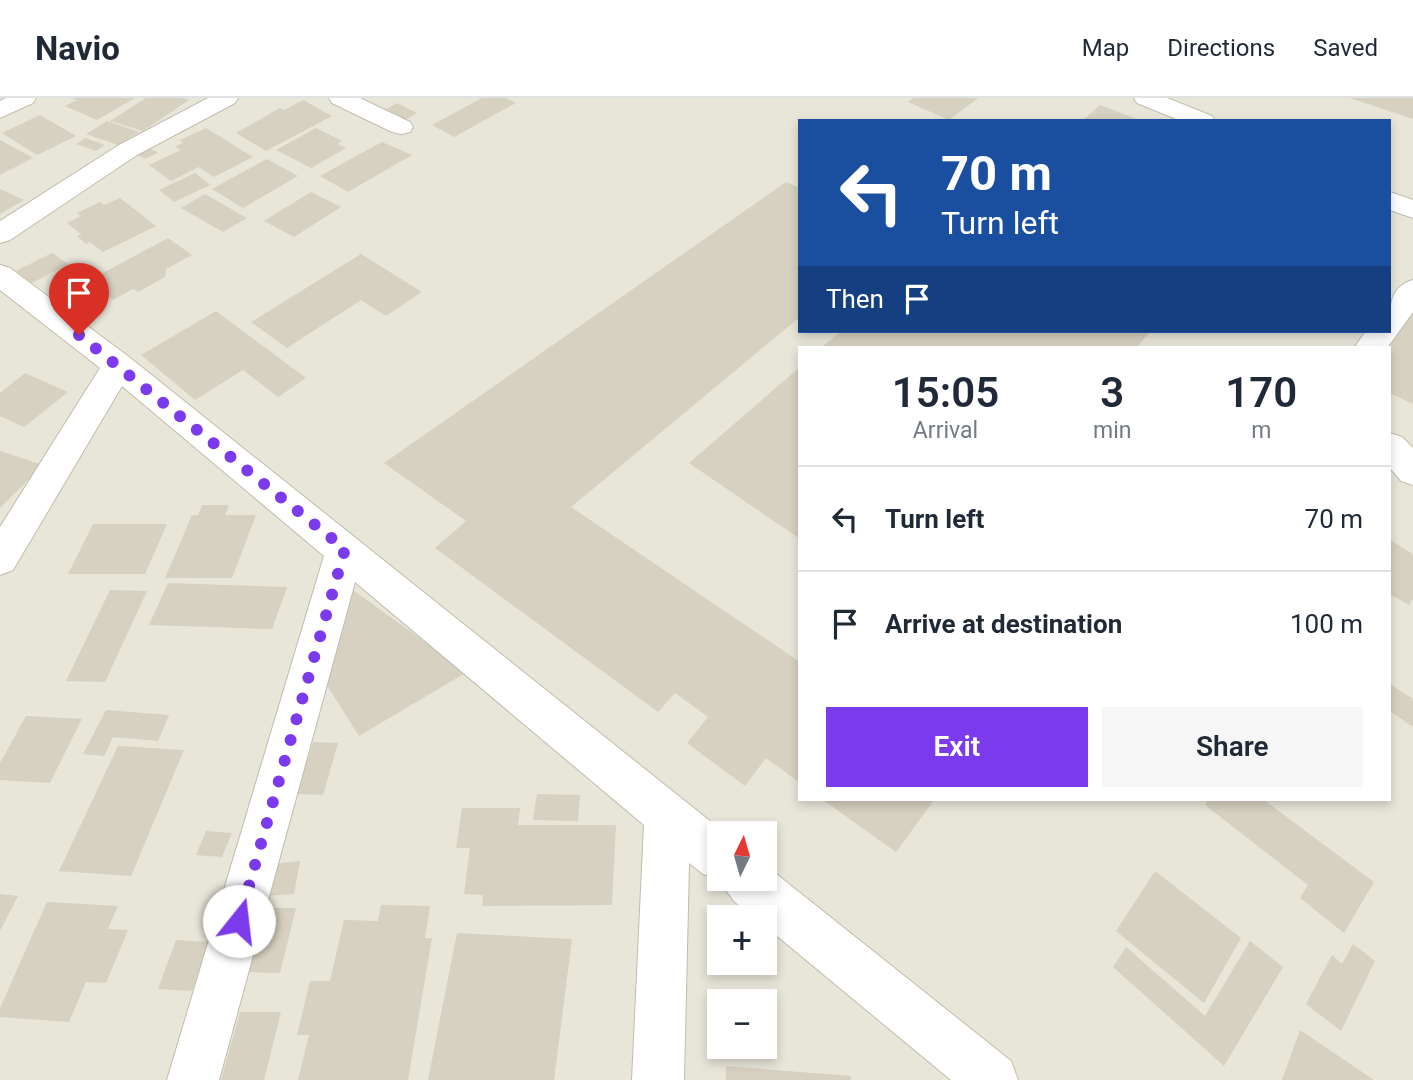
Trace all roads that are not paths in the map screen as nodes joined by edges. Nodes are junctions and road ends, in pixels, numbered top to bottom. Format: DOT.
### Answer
graph roads {
  1 [pos="24,98"];
  2 [pos="226,98"];
  3 [pos="341,98"];
  4 [pos="1164,101"];
  5 [pos="0,111"];
  6 [pos="1199,119"];
  7 [pos="401,127"];
  8 [pos="1391,200"];
  9 [pos="1413,210"];
  10 [pos="0,234"];
  11 [pos="0,275"];
  12 [pos="1413,290"];
  13 [pos="1391,321"];
  14 [pos="118,365"];
  15 [pos="1391,447"];
  16 [pos="1413,471"];
  17 [pos="345,549"];
  18 [pos="0,559"];
  19 [pos="667,816"];
  20 [pos="707,848"];
  21 [pos="760,891"];
  22 [pos="193,1080"];
  23 [pos="658,1080"];
  24 [pos="992,1080"];
  1 -- 5 [label="street"];
  2 -- 10 [label="street"];
  3 -- 7 [label="street"];
  4 -- 6 [label="street"];
  8 -- 9 [label="street"];
  11 -- 14 [label="street"];
  12 -- 13 [label="street"];
  14 -- 17 [label="street"];
  14 -- 18 [label="street"];
  15 -- 16 [label="street"];
  17 -- 19 [label="street"];
  17 -- 22 [label="street"];
  19 -- 20 [label="street"];
  19 -- 23 [label="street"];
  21 -- 24 [label="street"];
}
